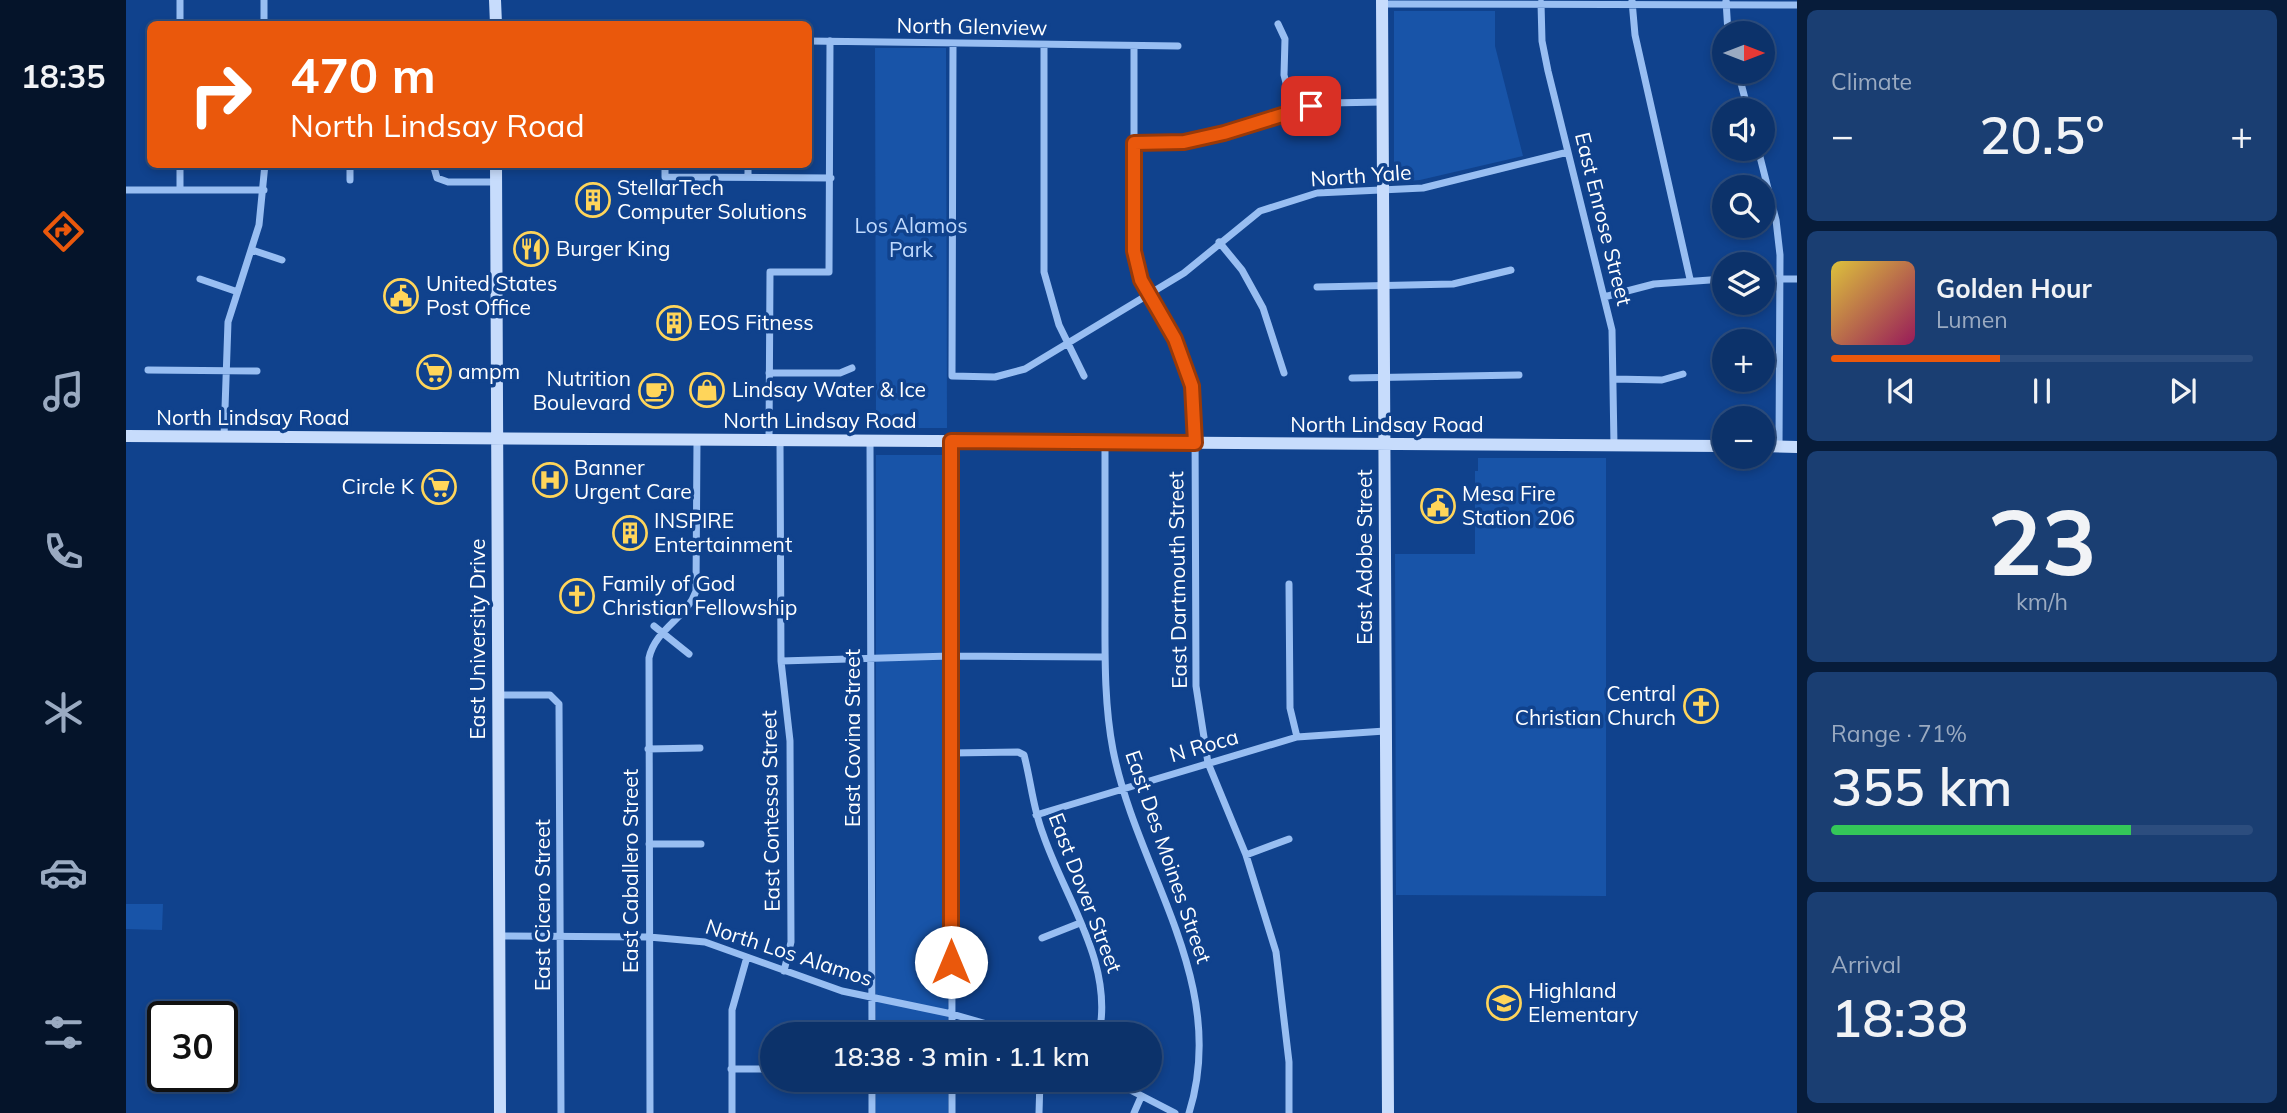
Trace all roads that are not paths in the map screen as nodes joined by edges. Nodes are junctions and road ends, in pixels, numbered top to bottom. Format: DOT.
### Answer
graph roads {
  1 [pos="180,0"];
  2 [pos="264,0"];
  3 [pos="495,0"];
  4 [pos="1382,2"];
  5 [pos="1479,2"];
  6 [pos="1632,2"];
  7 [pos="1541,3"];
  8 [pos="1726,3"];
  9 [pos="1797,5"];
  10 [pos="180,21"];
  11 [pos="264,21"];
  12 [pos="496,21"];
  13 [pos="1727,21"];
  14 [pos="1278,24"];
  15 [pos="812,41"];
  16 [pos="830,41"];
  17 [pos="953,45"];
  18 [pos="1044,46"];
  19 [pos="1134,46"];
  20 [pos="1178,46"];
  21 [pos="1382,102"];
  22 [pos="1293,110"];
  23 [pos="1134,143"];
  24 [pos="1568,152"];
  25 [pos="1761,161"];
  26 [pos="180,168"];
  27 [pos="265,168"];
  28 [pos="350,168"];
  29 [pos="434,168"];
  30 [pos="496,168"];
  31 [pos="665,168"];
  32 [pos="748,168"];
  33 [pos="748,177"];
  34 [pos="831,178"];
  35 [pos="350,180"];
  36 [pos="496,182"];
  37 [pos="180,189"];
  38 [pos="126,190"];
  39 [pos="264,190"];
  40 [pos="1383,191"];
  41 [pos="1219,242"];
  42 [pos="252,250"];
  43 [pos="282,260"];
  44 [pos="1511,270"];
  45 [pos="200,279"];
  46 [pos="1690,279"];
  47 [pos="1712,279"];
  48 [pos="1775,279"];
  49 [pos="1780,279"];
  50 [pos="1797,279"];
  51 [pos="1383,286"];
  52 [pos="1317,287"];
  53 [pos="236,291"];
  54 [pos="1150,295"];
  55 [pos="1604,297"];
  56 [pos="1069,343"];
  57 [pos="852,368"];
  58 [pos="148,370"];
  59 [pos="225,370"];
  60 [pos="257,371"];
  61 [pos="769,373"];
  62 [pos="1284,373"];
  63 [pos="1683,374"];
  64 [pos="1519,375"];
  65 [pos="1084,376"];
  66 [pos="1353,378"];
  67 [pos="1383,378"];
  68 [pos="1614,379"];
  69 [pos="126,436"];
  70 [pos="224,437"];
  71 [pos="497,439"];
  72 [pos="697,440"];
  73 [pos="775,440"];
  74 [pos="870,441"];
  75 [pos="951,441"];
  76 [pos="1105,442"];
  77 [pos="1195,443"];
  78 [pos="1383,444"];
  79 [pos="1614,445"];
  80 [pos="1712,446"];
  81 [pos="1775,447"];
  82 [pos="1779,447"];
  83 [pos="1797,447"];
  84 [pos="1289,584"];
  85 [pos="654,626"];
  86 [pos="662,633"];
  87 [pos="689,654"];
  88 [pos="950,656"];
  89 [pos="1105,657"];
  90 [pos="781,661"];
  91 [pos="870,661"];
  92 [pos="498,695"];
  93 [pos="1385,731"];
  94 [pos="1297,737"];
  95 [pos="648,748"];
  96 [pos="700,748"];
  97 [pos="951,753"];
  98 [pos="1208,763"];
  99 [pos="1122,789"];
  100 [pos="1036,815"];
  101 [pos="1289,839"];
  102 [pos="649,844"];
  103 [pos="701,844"];
  104 [pos="1246,855"];
  105 [pos="1080,923"];
  106 [pos="499,936"];
  107 [pos="561,937"];
  108 [pos="649,937"];
  109 [pos="1042,938"];
  110 [pos="747,957"];
  111 [pos="784,971"];
  112 [pos="872,998"];
  113 [pos="952,1014"];
  114 [pos="872,1022"];
  115 [pos="952,1022"];
  116 [pos="980,1022"];
  117 [pos="1101,1022"];
  118 [pos="732,1069"];
  119 [pos="760,1069"];
  120 [pos="872,1092"];
  121 [pos="952,1092"];
  122 [pos="1040,1092"];
  123 [pos="1132,1092"];
  124 [pos="1141,1097"];
  125 [pos="500,1113"];
  126 [pos="561,1113"];
  127 [pos="650,1113"];
  128 [pos="732,1113"];
  129 [pos="872,1113"];
  130 [pos="952,1113"];
  131 [pos="1039,1113"];
  132 [pos="1134,1113"];
  133 [pos="1175,1113"];
  134 [pos="1189,1113"];
  135 [pos="1289,1113"];
  136 [pos="1388,1113"];
  1 -- 10 [label="street"];
  2 -- 11 [label="street"];
  3 -- 12 [label="main road"];
  4 -- 5 [label="street"];
  4 -- 21 [label="main road, East Adobe Street"];
  5 -- 7 [label="street"];
  6 -- 7 [label="street"];
  6 -- 8 [label="street"];
  6 -- 46 [label="street"];
  7 -- 24 [label="street, East Enrose Street"];
  8 -- 9 [label="street"];
  8 -- 13 [label="street"];
  14 -- 22 [label="street"];
  15 -- 16 [label="street, North Glenview"];
  16 -- 17 [label="street, North Glenview"];
  16 -- 34 [label="street"];
  17 -- 18 [label="street, North Glenview"];
  17 -- 56 [label="street, North Yale"];
  18 -- 19 [label="street, North Glenview"];
  18 -- 56 [label="street"];
  19 -- 20 [label="street, North Glenview"];
  19 -- 23 [label="street, East Dartmouth Street"];
  21 -- 22 [label="street"];
  21 -- 40 [label="main road, East Adobe Street"];
  22 -- 23 [label="street"];
  23 -- 54 [label="street, East Dartmouth Street"];
  24 -- 40 [label="street, North Yale"];
  24 -- 55 [label="street, East Enrose Street"];
  25 -- 49 [label="street"];
  26 -- 37 [label="street"];
  27 -- 39 [label="street"];
  28 -- 35 [label="street"];
  29 -- 36 [label="street"];
  30 -- 36 [label="main road, East University Drive"];
  31 -- 33 [label="street"];
  32 -- 33 [label="street"];
  33 -- 34 [label="street"];
  34 -- 61 [label="street, East Contessa Street"];
  36 -- 71 [label="main road, East University Drive"];
  37 -- 38 [label="street"];
  37 -- 39 [label="street"];
  39 -- 42 [label="street"];
  40 -- 41 [label="street, North Yale"];
  40 -- 51 [label="main road, East Adobe Street"];
  41 -- 54 [label="street, North Yale"];
  41 -- 62 [label="street"];
  42 -- 43 [label="street"];
  42 -- 53 [label="street"];
  44 -- 51 [label="street"];
  45 -- 53 [label="street"];
  46 -- 47 [label="street"];
  46 -- 55 [label="street"];
  48 -- 49 [label="street"];
  49 -- 50 [label="street"];
  49 -- 82 [label="street"];
  51 -- 52 [label="street"];
  51 -- 67 [label="main road, East Adobe Street"];
  53 -- 59 [label="street"];
  54 -- 56 [label="street, North Yale"];
  54 -- 77 [label="street, East Dartmouth Street"];
  55 -- 68 [label="street, East Enrose Street"];
  56 -- 65 [label="street"];
  57 -- 61 [label="street"];
  58 -- 59 [label="street"];
  59 -- 60 [label="street"];
  59 -- 70 [label="street"];
  61 -- 73 [label="street, East Contessa Street"];
  63 -- 68 [label="street"];
  64 -- 67 [label="street"];
  66 -- 67 [label="street"];
  67 -- 78 [label="main road, East Adobe Street"];
  68 -- 79 [label="street, East Enrose Street"];
  69 -- 70 [label="main road, North Lindsay Road"];
  70 -- 71 [label="main road, North Lindsay Road"];
  71 -- 72 [label="main road, North Lindsay Road"];
  71 -- 92 [label="main road, East University Drive"];
  72 -- 73 [label="main road, North Lindsay Road"];
  72 -- 86 [label="street, East Caballero Street"];
  73 -- 74 [label="main road, North Lindsay Road"];
  73 -- 90 [label="street, East Contessa Street"];
  74 -- 75 [label="main road, North Lindsay Road"];
  74 -- 91 [label="street, East Covina Street"];
  75 -- 76 [label="main road, North Lindsay Road"];
  75 -- 88 [label="street"];
  76 -- 77 [label="main road, North Lindsay Road"];
  76 -- 89 [label="street, East Des Moines Street"];
  77 -- 78 [label="main road, North Lindsay Road"];
  77 -- 98 [label="street, East Dartmouth Street"];
  78 -- 79 [label="main road, North Lindsay Road"];
  78 -- 93 [label="main road, East Adobe Street"];
  79 -- 80 [label="main road, North Lindsay Road"];
  81 -- 82 [label="main road"];
  82 -- 83 [label="main road"];
  84 -- 94 [label="street"];
  85 -- 86 [label="street"];
  86 -- 87 [label="street"];
  86 -- 95 [label="street, East Caballero Street"];
  88 -- 89 [label="street"];
  88 -- 91 [label="street"];
  88 -- 97 [label="street"];
  89 -- 99 [label="street, East Des Moines Street"];
  90 -- 91 [label="street"];
  90 -- 111 [label="street, East Contessa Street"];
  91 -- 112 [label="street, East Covina Street"];
  92 -- 106 [label="main road, East University Drive"];
  92 -- 107 [label="street, East Cicero Street"];
  93 -- 94 [label="street, N Roca"];
  93 -- 136 [label="main road, East Adobe Street"];
  94 -- 98 [label="street, N Roca"];
  95 -- 96 [label="street"];
  95 -- 102 [label="street, East Caballero Street"];
  97 -- 100 [label="street, East Dover Street"];
  97 -- 113 [label="street"];
  98 -- 99 [label="street, N Roca"];
  98 -- 104 [label="street, East Dartmouth Street"];
  99 -- 100 [label="street, N Roca"];
  99 -- 134 [label="street, East Des Moines Street"];
  100 -- 105 [label="street, East Dover Street"];
  101 -- 104 [label="street"];
  102 -- 103 [label="street"];
  102 -- 108 [label="street, East Caballero Street"];
  104 -- 135 [label="street, East Dartmouth Street"];
  105 -- 109 [label="street"];
  105 -- 117 [label="street, East Dover Street"];
  106 -- 107 [label="street, North Los Alamos"];
  106 -- 125 [label="main road, East University Drive"];
  107 -- 108 [label="street, North Los Alamos"];
  107 -- 126 [label="street, East Cicero Street"];
  108 -- 110 [label="street, North Los Alamos"];
  108 -- 127 [label="street, East Caballero Street"];
  110 -- 111 [label="street, North Los Alamos"];
  110 -- 118 [label="street"];
  111 -- 112 [label="street, North Los Alamos"];
  112 -- 113 [label="street, North Los Alamos"];
  112 -- 114 [label="street, East Covina Street"];
  113 -- 115 [label="street"];
  113 -- 116 [label="street, North Los Alamos"];
  118 -- 119 [label="street"];
  118 -- 128 [label="street"];
  120 -- 129 [label="street"];
  121 -- 130 [label="street"];
  122 -- 131 [label="street"];
  123 -- 124 [label="street"];
  124 -- 132 [label="street"];
  124 -- 133 [label="street"];
}
